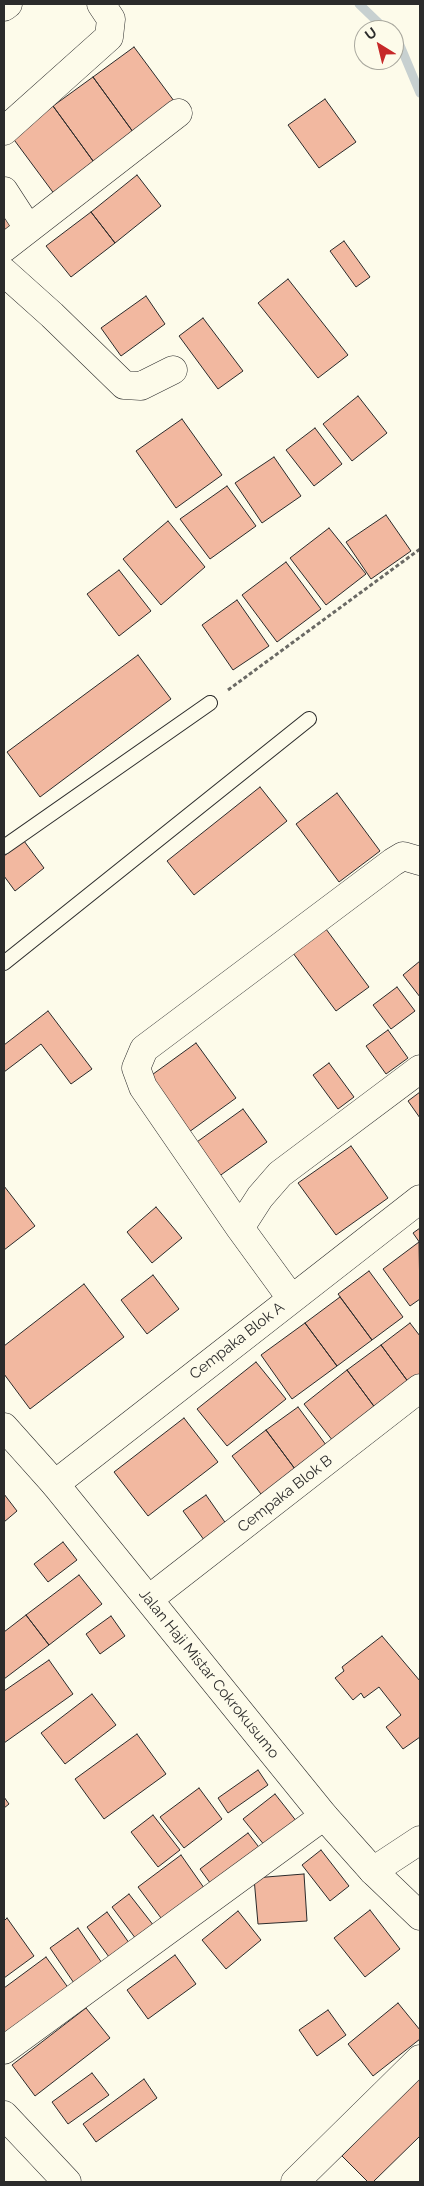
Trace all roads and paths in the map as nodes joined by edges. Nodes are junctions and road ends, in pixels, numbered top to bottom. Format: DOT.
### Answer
graph roads {
  1 [pos="8,4"];
  2 [pos="101,4"];
  3 [pos="4,7"];
  4 [pos="178,112"];
  5 [pos="4,131"];
  6 [pos="4,191"];
  7 [pos="28,228"];
  8 [pos="4,248"];
  9 [pos="4,272"];
  10 [pos="173,370"];
  11 [pos="420,549"];
  12 [pos="210,703"];
  13 [pos="309,720"];
  14 [pos="4,847"];
  15 [pos="420,861"];
  16 [pos="4,963"];
  17 [pos="420,1069"];
  18 [pos="420,1199"];
  19 [pos="240,1228"];
  20 [pos="291,1298"];
  21 [pos="420,1388"];
  22 [pos="4,1427"];
  23 [pos="56,1484"];
  24 [pos="149,1599"];
  25 [pos="324,1816"];
  26 [pos="420,1840"];
  27 [pos="374,1871"];
  28 [pos="420,1916"];
  29 [pos="4,2050"];
  30 [pos="420,2059"];
  31 [pos="4,2115"];
  32 [pos="66,2182"];
  33 [pos="295,2182"];
  1 -- 3 [label="street"];
  2 -- 5 [label="street"];
  4 -- 7 [label="street"];
  6 -- 7 [label="street"];
  7 -- 8 [label="street"];
  9 -- 10 [label="street"];
  11 -- 12 [label="path"];
  12 -- 14 [label="lane"];
  13 -- 16 [label="lane"];
  15 -- 19 [label="street"];
  17 -- 19 [label="street"];
  18 -- 20 [label="street, Cempaka Blok A"];
  19 -- 20 [label="street"];
  20 -- 23 [label="street, Cempaka Blok A"];
  21 -- 24 [label="street, Cempaka Blok B"];
  22 -- 23 [label="street, Jalan Haji Mistar Cokrokusumo"];
  23 -- 24 [label="street, Jalan Haji Mistar Cokrokusumo"];
  24 -- 25 [label="street, Jalan Haji Mistar Cokrokusumo"];
  25 -- 27 [label="street, Jalan Haji Mistar Cokrokusumo"];
  25 -- 29 [label="street"];
  26 -- 27 [label="street"];
  27 -- 28 [label="street, Jalan Haji Mistar Cokrokusumo"];
  30 -- 33 [label="street"];
  31 -- 32 [label="street"];
}
